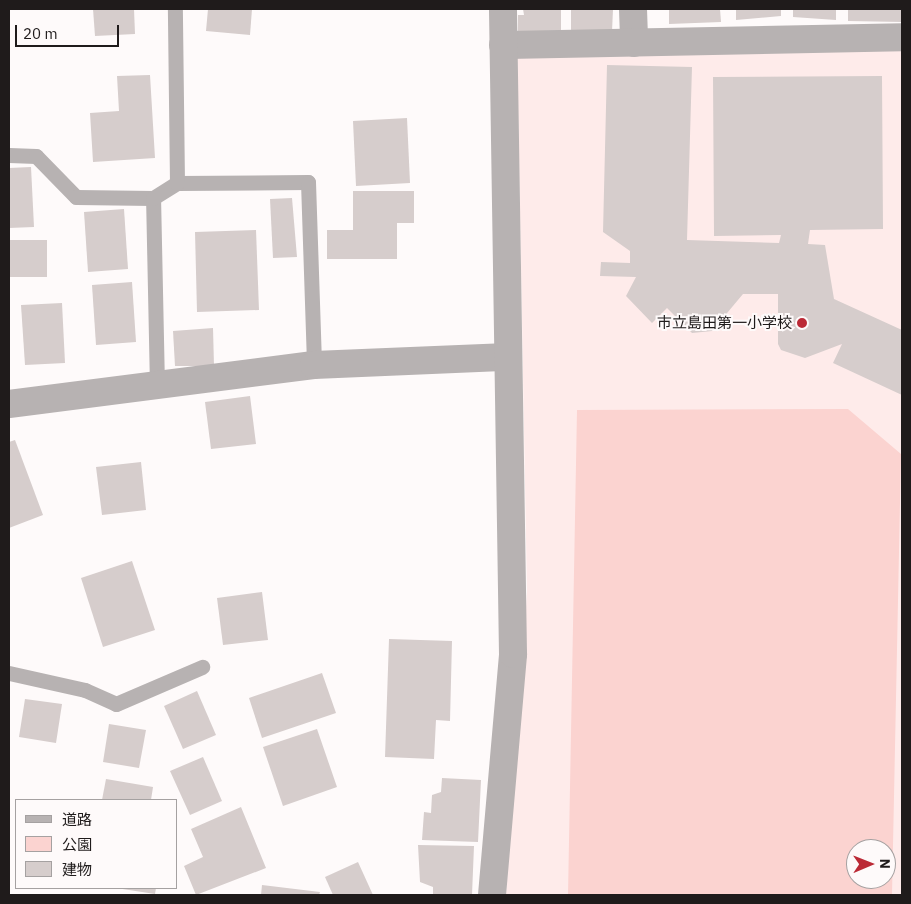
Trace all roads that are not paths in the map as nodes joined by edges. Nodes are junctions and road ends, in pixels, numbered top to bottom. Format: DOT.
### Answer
graph roads {
  1 [pos="176,9"];
  2 [pos="503,9"];
  3 [pos="633,9"];
  4 [pos="902,37"];
  5 [pos="634,43"];
  6 [pos="503,46"];
  7 [pos="9,155"];
  8 [pos="177,183"];
  9 [pos="153,198"];
  10 [pos="508,357"];
  11 [pos="314,366"];
  12 [pos="157,386"];
  13 [pos="9,404"];
  14 [pos="202,666"];
  15 [pos="9,674"];
  16 [pos="492,895"];
  1 -- 8 [label="lane"];
  2 -- 6 [label="street"];
  3 -- 5 [label="street"];
  4 -- 5 [label="street"];
  5 -- 6 [label="street"];
  6 -- 10 [label="street"];
  7 -- 9 [label="lane"];
  8 -- 9 [label="lane"];
  8 -- 11 [label="lane"];
  9 -- 12 [label="lane"];
  10 -- 11 [label="street"];
  10 -- 16 [label="street"];
  11 -- 12 [label="street"];
  12 -- 13 [label="street"];
  14 -- 15 [label="lane"];
}
